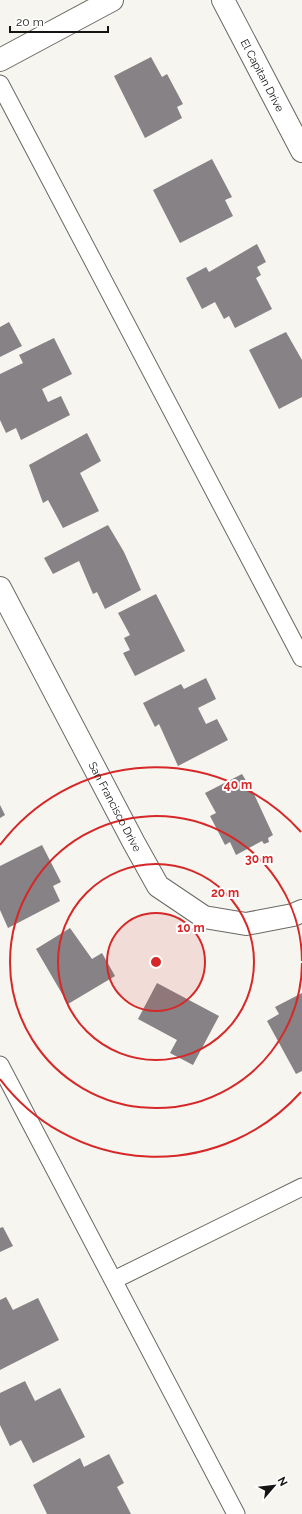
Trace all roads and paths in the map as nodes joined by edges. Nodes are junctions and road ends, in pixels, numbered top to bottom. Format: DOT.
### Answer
graph roads {
  1 [pos="112,0"];
  2 [pos="223,0"];
  3 [pos="0,60"];
  4 [pos="0,84"];
  5 [pos="302,151"];
  6 [pos="0,588"];
  7 [pos="302,658"];
  8 [pos="302,911"];
  9 [pos="0,1065"];
  10 [pos="302,1187"];
  11 [pos="114,1280"];
  12 [pos="236,1514"];
  1 -- 3 [label="street"];
  2 -- 5 [label="street, El Capitan Drive"];
  4 -- 7 [label="lane"];
  6 -- 8 [label="street, San Francisco Drive"];
  9 -- 11 [label="lane"];
  10 -- 11 [label="lane"];
  11 -- 12 [label="lane"];
}
